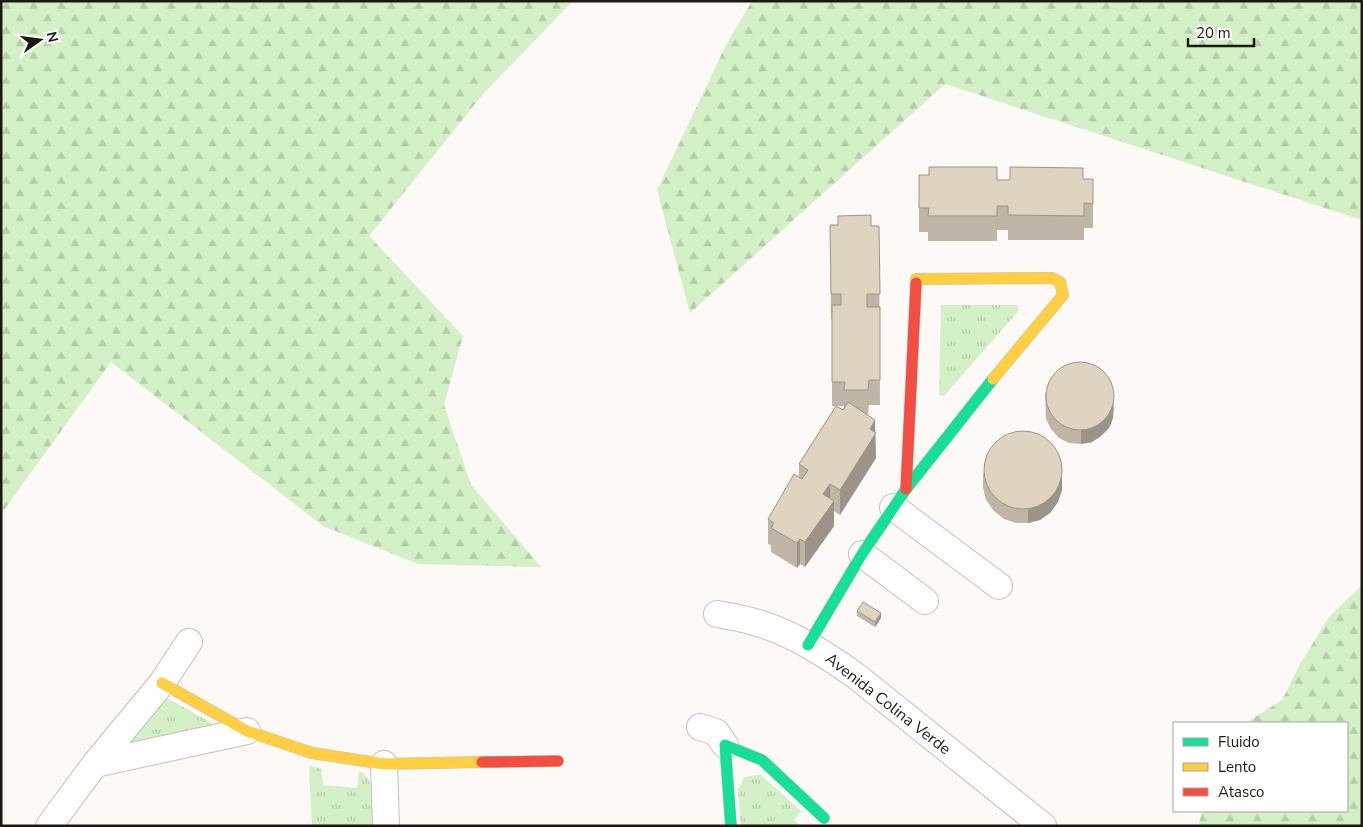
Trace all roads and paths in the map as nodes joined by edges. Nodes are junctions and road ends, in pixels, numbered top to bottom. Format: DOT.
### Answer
graph roads {
  1 [pos="900,498"];
  2 [pos="862,554"];
  3 [pos="999,586"];
  4 [pos="924,601"];
  5 [pos="717,614"];
  6 [pos="189,642"];
  7 [pos="808,645"];
  8 [pos="162,683"];
  9 [pos="700,727"];
  10 [pos="246,731"];
  11 [pos="725,745"];
  12 [pos="558,761"];
  13 [pos="95,764"];
  14 [pos="384,764"];
  15 [pos="824,818"];
  16 [pos="49,826"];
  17 [pos="386,826"];
  18 [pos="731,826"];
  19 [pos="1043,826"];
  1 -- 1 [label="street"];
  1 -- 2 [label="street"];
  1 -- 3 [label="street"];
  2 -- 4 [label="street"];
  2 -- 7 [label="street"];
  5 -- 7 [label="street, Avenida Colina Verde"];
  6 -- 8 [label="street"];
  7 -- 19 [label="street, Avenida Colina Verde"];
  8 -- 10 [label="street"];
  8 -- 13 [label="street"];
  9 -- 11 [label="street"];
  10 -- 13 [label="street"];
  10 -- 14 [label="street"];
  11 -- 15 [label="street"];
  11 -- 18 [label="street"];
  12 -- 14 [label="street"];
  13 -- 16 [label="street"];
  14 -- 17 [label="street"];
}
